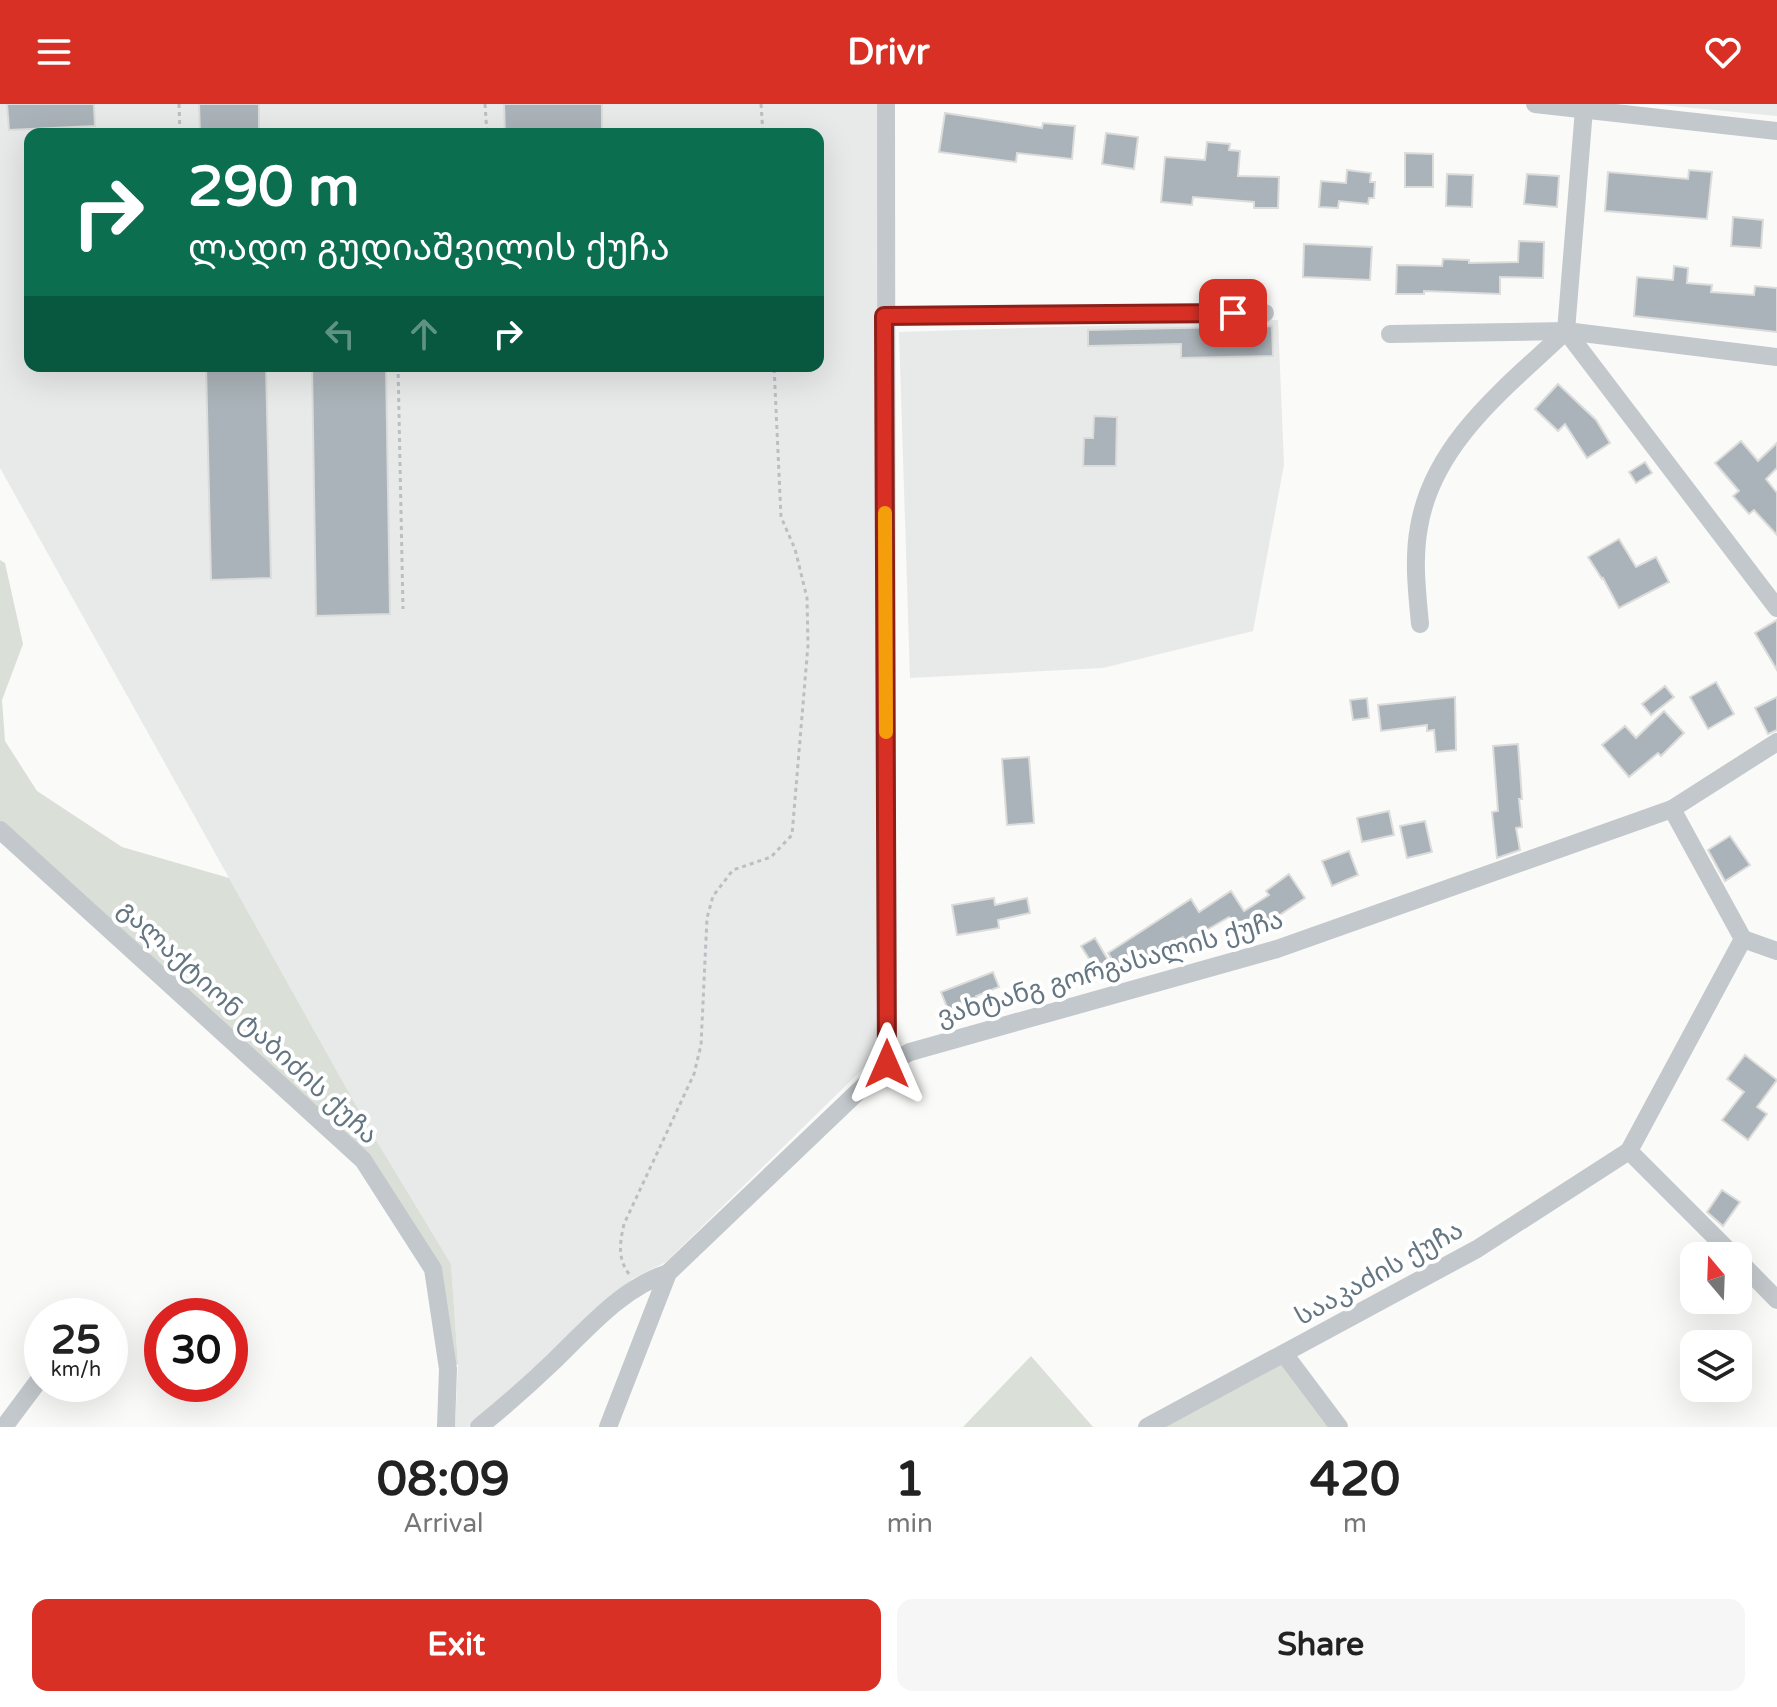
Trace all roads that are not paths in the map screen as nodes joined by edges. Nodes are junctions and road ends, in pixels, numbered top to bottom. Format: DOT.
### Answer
graph roads {
  1 [pos="886,104"];
  2 [pos="1535,104"];
  3 [pos="1584,109"];
  4 [pos="1777,131"];
  5 [pos="1265,313"];
  6 [pos="884,316"];
  7 [pos="1566,331"];
  8 [pos="1390,334"];
  9 [pos="1777,357"];
  10 [pos="1777,608"];
  11 [pos="1420,624"];
  12 [pos="1777,742"];
  13 [pos="1672,809"];
  14 [pos="0,830"];
  15 [pos="1743,939"];
  16 [pos="1777,951"];
  17 [pos="887,1064"];
  18 [pos="1629,1151"];
  19 [pos="1720,1242"];
  20 [pos="668,1273"];
  21 [pos="1752,1274"];
  22 [pos="1777,1300"];
  23 [pos="1285,1355"];
  24 [pos="24,1400"];
  25 [pos="4,1427"];
  26 [pos="446,1427"];
  27 [pos="479,1427"];
  28 [pos="608,1427"];
  29 [pos="1147,1427"];
  30 [pos="1339,1427"];
  1 -- 6 [label="street"];
  2 -- 3 [label="street"];
  3 -- 4 [label="street"];
  3 -- 7 [label="street"];
  5 -- 6 [label="street"];
  6 -- 17 [label="street"];
  7 -- 8 [label="street"];
  7 -- 9 [label="street"];
  7 -- 10 [label="street"];
  7 -- 11 [label="street"];
  12 -- 13 [label="street, ვახტანგ გორგასალის ქუჩა"];
  13 -- 15 [label="street"];
  13 -- 17 [label="street, ვახტანგ გორგასალის ქუჩა"];
  14 -- 26 [label="street, გალაქტიონ ტაბიძის ქუჩა"];
  15 -- 16 [label="street"];
  15 -- 18 [label="street"];
  17 -- 20 [label="street, ვახტანგ გორგასალის ქუჩა"];
  18 -- 19 [label="street"];
  18 -- 23 [label="street, სააკაძის ქუჩა"];
  20 -- 27 [label="street"];
  20 -- 28 [label="street, ვახტანგ გორგასალის ქუჩა"];
  21 -- 22 [label="street"];
  23 -- 29 [label="street, სააკაძის ქუჩა"];
  23 -- 30 [label="street"];
  24 -- 25 [label="street"];
}
